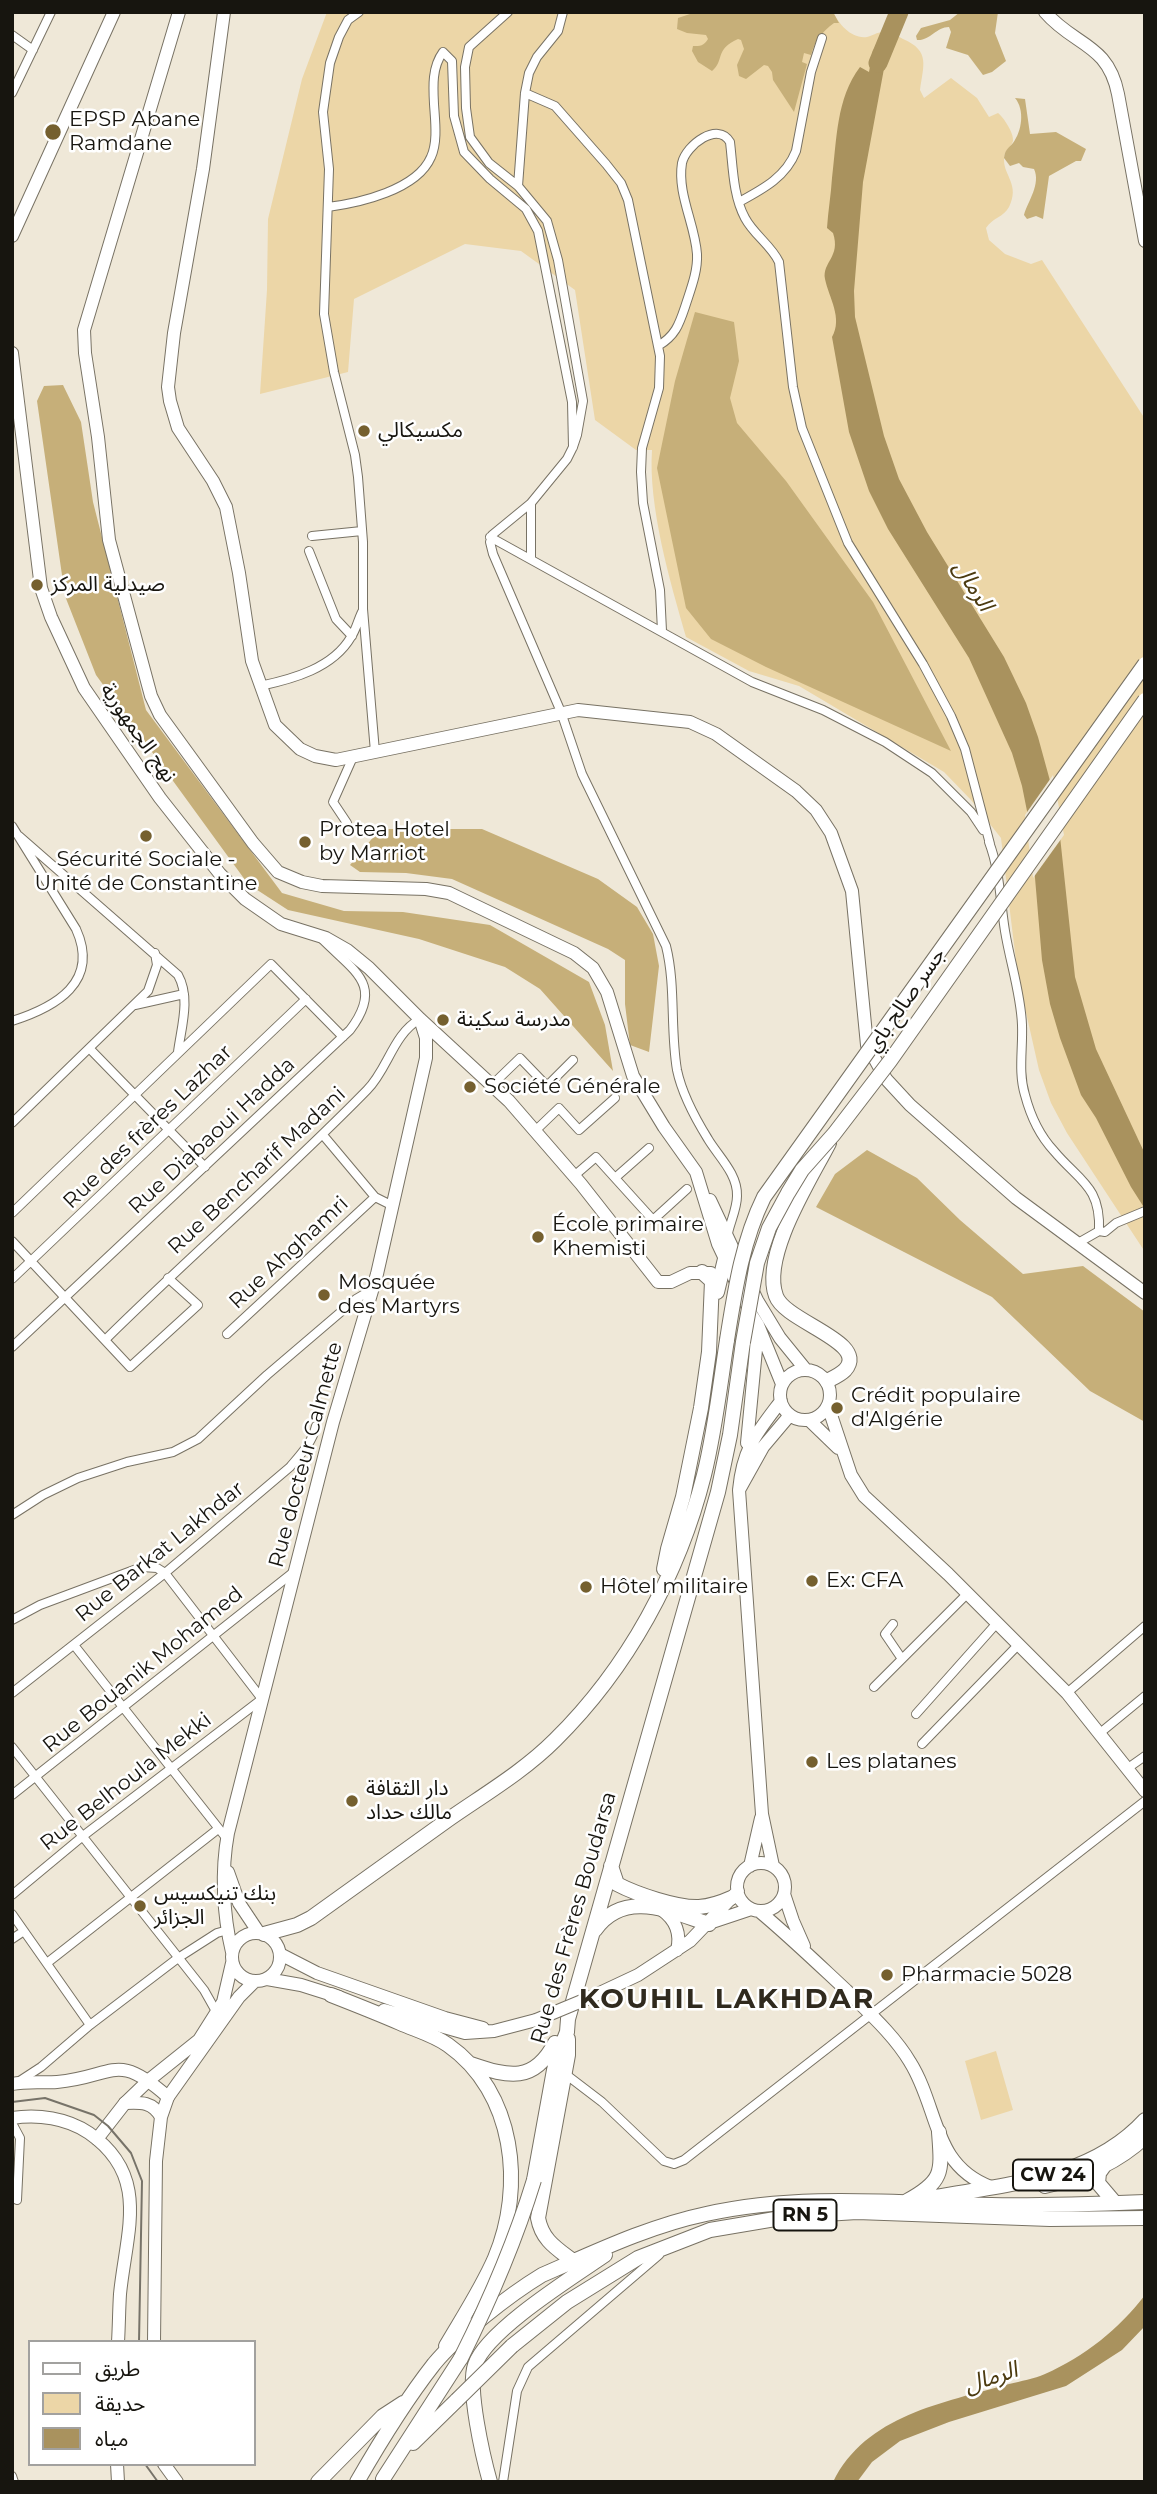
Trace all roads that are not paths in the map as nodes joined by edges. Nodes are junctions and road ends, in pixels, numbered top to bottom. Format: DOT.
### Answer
graph roads {
  1 [pos="51,12"];
  2 [pos="114,12"];
  3 [pos="179,12"];
  4 [pos="224,12"];
  5 [pos="359,12"];
  6 [pos="508,12"];
  7 [pos="563,12"];
  8 [pos="1045,12"];
  9 [pos="12,35"];
  10 [pos="822,38"];
  11 [pos="33,50"];
  12 [pos="12,93"];
  13 [pos="525,93"];
  14 [pos="518,186"];
  15 [pos="739,202"];
  16 [pos="328,207"];
  17 [pos="12,236"];
  18 [pos="1145,241"];
  19 [pos="658,346"];
  20 [pos="12,353"];
  21 [pos="573,447"];
  22 [pos="531,503"];
  23 [pos="362,531"];
  24 [pos="312,536"];
  25 [pos="490,537"];
  26 [pos="309,551"];
  27 [pos="531,559"];
  28 [pos="363,609"];
  29 [pos="662,631"];
  30 [pos="352,636"];
  31 [pos="1145,664"];
  32 [pos="261,686"];
  33 [pos="1145,700"];
  34 [pos="561,712"];
  35 [pos="376,752"];
  36 [pos="353,757"];
  37 [pos="347,823"];
  38 [pos="12,826"];
  39 [pos="19,836"];
  40 [pos="990,844"];
  41 [pos="318,936"];
  42 [pos="155,953"];
  43 [pos="184,994"];
  44 [pos="306,999"];
  45 [pos="135,1004"];
  46 [pos="419,1018"];
  47 [pos="12,1021"];
  48 [pos="343,1037"];
  49 [pos="90,1049"];
  50 [pos="177,1054"];
  51 [pos="573,1060"];
  52 [pos="492,1085"];
  53 [pos="134,1095"];
  54 [pos="615,1098"];
  55 [pos="12,1123"];
  56 [pos="535,1130"];
  57 [pos="169,1132"];
  58 [pos="834,1134"];
  59 [pos="323,1135"];
  60 [pos="649,1148"];
  61 [pos="205,1167"];
  62 [pos="696,1172"];
  63 [pos="574,1176"];
  64 [pos="615,1178"];
  65 [pos="687,1189"];
  66 [pos="375,1198"];
  67 [pos="393,1206"];
  68 [pos="1145,1211"];
  69 [pos="12,1213"];
  70 [pos="1099,1231"];
  71 [pos="727,1234"];
  72 [pos="12,1241"];
  73 [pos="1078,1243"];
  74 [pos="725,1259"];
  75 [pos="31,1261"];
  76 [pos="702,1272"];
  77 [pos="721,1274"];
  78 [pos="169,1278"];
  79 [pos="12,1279"];
  80 [pos="373,1289"];
  81 [pos="740,1291"];
  82 [pos="1145,1293"];
  83 [pos="65,1297"];
  84 [pos="710,1320"];
  85 [pos="755,1320"];
  86 [pos="227,1334"];
  87 [pos="105,1340"];
  88 [pos="744,1342"];
  89 [pos="12,1347"];
  90 [pos="806,1370"];
  91 [pos="827,1381"];
  92 [pos="782,1384"];
  93 [pos="781,1401"];
  94 [pos="828,1406"];
  95 [pos="790,1415"];
  96 [pos="809,1420"];
  97 [pos="316,1426"];
  98 [pos="746,1453"];
  99 [pos="842,1454"];
  100 [pos="739,1490"];
  101 [pos="12,1515"];
  102 [pos="295,1571"];
  103 [pos="165,1573"];
  104 [pos="661,1591"];
  105 [pos="968,1593"];
  106 [pos="15,1618"];
  107 [pos="997,1623"];
  108 [pos="892,1624"];
  109 [pos="1145,1626"];
  110 [pos="213,1635"];
  111 [pos="1018,1644"];
  112 [pos="74,1645"];
  113 [pos="902,1659"];
  114 [pos="873,1687"];
  115 [pos="12,1693"];
  116 [pos="1067,1693"];
  117 [pos="1145,1696"];
  118 [pos="262,1699"];
  119 [pos="124,1708"];
  120 [pos="916,1714"];
  121 [pos="1100,1733"];
  122 [pos="922,1744"];
  123 [pos="12,1746"];
  124 [pos="1145,1756"];
  125 [pos="171,1768"];
  126 [pos="1128,1768"];
  127 [pos="36,1777"];
  128 [pos="1145,1791"];
  129 [pos="12,1796"];
  130 [pos="1145,1801"];
  131 [pos="762,1814"];
  132 [pos="223,1834"];
  133 [pos="83,1836"];
  134 [pos="224,1861"];
  135 [pos="611,1865"];
  136 [pos="750,1866"];
  137 [pos="773,1866"];
  138 [pos="12,1895"];
  139 [pos="734,1895"];
  140 [pos="784,1895"];
  141 [pos="131,1897"];
  142 [pos="662,1910"];
  143 [pos="755,1910"];
  144 [pos="12,1914"];
  145 [pos="709,1924"];
  146 [pos="228,1930"];
  147 [pos="24,1931"];
  148 [pos="262,1934"];
  149 [pos="592,1934"];
  150 [pos="12,1939"];
  151 [pos="677,1951"];
  152 [pos="280,1954"];
  153 [pos="810,1955"];
  154 [pos="178,1958"];
  155 [pos="232,1958"];
  156 [pos="47,1963"];
  157 [pos="260,1980"];
  158 [pos="331,1994"];
  159 [pos="217,2013"];
  160 [pos="870,2013"];
  161 [pos="90,2025"];
  162 [pos="568,2025"];
  163 [pos="494,2031"];
  164 [pos="471,2064"];
  165 [pos="564,2073"];
  166 [pos="149,2080"];
  167 [pos="14,2084"];
  168 [pos="169,2097"];
  169 [pos="125,2103"];
  170 [pos="160,2117"];
  171 [pos="12,2118"];
  172 [pos="1145,2120"];
  173 [pos="12,2123"];
  174 [pos="939,2132"];
  175 [pos="1145,2137"];
  176 [pos="97,2139"];
  177 [pos="1104,2166"];
  178 [pos="991,2187"];
  179 [pos="17,2200"];
  180 [pos="906,2202"];
  181 [pos="1138,2202"];
  182 [pos="1115,2203"];
  183 [pos="1138,2218"];
  184 [pos="626,2241"];
  185 [pos="670,2246"];
  186 [pos="573,2261"];
  187 [pos="118,2340"];
  188 [pos="154,2340"];
  189 [pos="436,2362"];
  190 [pos="407,2400"];
  191 [pos="165,2466"];
  192 [pos="12,2476"];
  193 [pos="382,2480"];
  194 [pos="14,2482"];
  195 [pos="177,2482"];
  196 [pos="318,2482"];
  197 [pos="357,2482"];
  198 [pos="490,2482"];
  199 [pos="503,2482"];
  1 -- 11 [label="street"];
  2 -- 17 [label="main road"];
  3 -- 62 [label="main road"];
  4 -- 32 [label="main road"];
  5 -- 16 [label="street"];
  6 -- 14 [label="street"];
  7 -- 13 [label="street"];
  8 -- 18 [label="main road"];
  9 -- 11 [label="street"];
  10 -- 15 [label="street"];
  11 -- 12 [label="street"];
  13 -- 14 [label="street"];
  13 -- 19 [label="street"];
  14 -- 21 [label="street"];
  15 -- 19 [label="street"];
  15 -- 40 [label="street"];
  16 -- 21 [label="street"];
  16 -- 23 [label="street"];
  19 -- 29 [label="street"];
  20 -- 41 [label="main road, نهج الجمهورية"];
  21 -- 22 [label="street"];
  22 -- 25 [label="street"];
  22 -- 27 [label="street"];
  23 -- 24 [label="street"];
  23 -- 28 [label="street"];
  25 -- 27 [label="street"];
  25 -- 34 [label="street"];
  26 -- 30 [label="street"];
  27 -- 29 [label="street"];
  28 -- 30 [label="street"];
  28 -- 35 [label="street"];
  29 -- 40 [label="street"];
  30 -- 32 [label="street"];
  31 -- 104 [label="highway, bridge"];
  32 -- 36 [label="main road"];
  33 -- 58 [label="highway, جسر صالح باي, bridge"];
  34 -- 35 [label="main road"];
  34 -- 71 [label="street"];
  34 -- 73 [label="main road"];
  35 -- 36 [label="main road"];
  36 -- 37 [label="street"];
  38 -- 39 [label="street"];
  39 -- 42 [label="street"];
  39 -- 47 [label="street"];
  40 -- 70 [label="street"];
  41 -- 46 [label="main road, نهج الجمهورية"];
  41 -- 48 [label="street, Rue Diabaoui Hadda"];
  42 -- 43 [label="street"];
  42 -- 45 [label="street"];
  43 -- 45 [label="street"];
  43 -- 50 [label="street"];
  44 -- 48 [label="street"];
  44 -- 50 [label="street"];
  44 -- 57 [label="street, Rue des frères Lazhar"];
  45 -- 49 [label="street"];
  46 -- 52 [label="main road, نهج الجمهورية"];
  46 -- 59 [label="street, Rue Bencharif Madani"];
  46 -- 67 [label="main road, Rue docteur Calmette"];
  48 -- 61 [label="street, Rue Diabaoui Hadda"];
  49 -- 53 [label="street"];
  49 -- 55 [label="street"];
  50 -- 53 [label="street"];
  51 -- 52 [label="street"];
  52 -- 56 [label="main road, نهج الجمهورية"];
  53 -- 57 [label="street"];
  53 -- 69 [label="street"];
  54 -- 56 [label="street"];
  56 -- 63 [label="main road, نهج الجمهورية"];
  57 -- 61 [label="street"];
  57 -- 75 [label="street, Rue des frères Lazhar"];
  58 -- 88 [label="highway, جسر صالح باي, bridge"];
  58 -- 91 [label="highway, bridge"];
  59 -- 66 [label="street"];
  59 -- 78 [label="street, Rue Bencharif Madani"];
  60 -- 64 [label="street"];
  61 -- 83 [label="street, Rue Diabaoui Hadda"];
  62 -- 71 [label="main road"];
  62 -- 74 [label="main road"];
  63 -- 64 [label="street"];
  63 -- 76 [label="main road, نهج الجمهورية"];
  64 -- 65 [label="street"];
  66 -- 67 [label="street"];
  66 -- 86 [label="street, Rue Ahghamri"];
  67 -- 80 [label="main road, Rue docteur Calmette"];
  68 -- 70 [label="street"];
  70 -- 73 [label="street"];
  71 -- 74 [label="street"];
  71 -- 90 [label="main road"];
  72 -- 75 [label="street"];
  73 -- 82 [label="main road"];
  74 -- 77 [label="highway"];
  74 -- 81 [label="main road"];
  75 -- 79 [label="street, Rue des frères Lazhar"];
  75 -- 83 [label="street"];
  76 -- 77 [label="main road"];
  76 -- 84 [label="highway"];
  77 -- 81 [label="main road"];
  77 -- 84 [label="highway"];
  78 -- 87 [label="street, Rue Bencharif Madani"];
  78 -- 87 [label="street"];
  80 -- 101 [label="street"];
  80 -- 102 [label="main road, Rue docteur Calmette"];
  81 -- 85 [label="main road"];
  83 -- 87 [label="street"];
  83 -- 89 [label="street, Rue Diabaoui Hadda"];
  84 -- 104 [label="highway"];
  85 -- 92 [label="main road"];
  85 -- 98 [label="main road"];
  88 -- 135 [label="highway, Rue des Frères Boudarsa"];
  90 -- 91 [label="main road"];
  90 -- 92 [label="main road"];
  91 -- 94 [label="main road"];
  92 -- 93 [label="main road"];
  93 -- 95 [label="main road"];
  93 -- 98 [label="main road"];
  94 -- 96 [label="main road"];
  94 -- 99 [label="main road"];
  95 -- 96 [label="main road"];
  95 -- 100 [label="main road"];
  96 -- 99 [label="main road"];
  97 -- 103 [label="street, Rue Barkat Lakhdar"];
  98 -- 100 [label="main road"];
  99 -- 105 [label="main road"];
  100 -- 131 [label="main road"];
  102 -- 110 [label="street, Rue Bouanik Mohamed"];
  102 -- 118 [label="main road, Rue docteur Calmette"];
  103 -- 106 [label="street"];
  103 -- 110 [label="street"];
  103 -- 112 [label="street, Rue Barkat Lakhdar"];
  104 -- 148 [label="highway"];
  105 -- 107 [label="main road"];
  105 -- 113 [label="street"];
  107 -- 111 [label="main road"];
  107 -- 120 [label="street"];
  108 -- 113 [label="street"];
  109 -- 116 [label="street"];
  110 -- 118 [label="street"];
  110 -- 119 [label="street, Rue Bouanik Mohamed"];
  111 -- 116 [label="main road"];
  111 -- 122 [label="street"];
  112 -- 115 [label="street, Rue Barkat Lakhdar"];
  112 -- 119 [label="street"];
  113 -- 114 [label="street"];
  116 -- 121 [label="main road"];
  117 -- 121 [label="street"];
  118 -- 125 [label="street, Rue Belhoula Mekki"];
  118 -- 132 [label="main road, Rue docteur Calmette"];
  119 -- 125 [label="street"];
  119 -- 127 [label="street, Rue Bouanik Mohamed"];
  121 -- 126 [label="main road"];
  123 -- 127 [label="street"];
  124 -- 126 [label="street"];
  125 -- 132 [label="street"];
  125 -- 133 [label="street, Rue Belhoula Mekki"];
  126 -- 128 [label="main road"];
  127 -- 129 [label="street, Rue Bouanik Mohamed"];
  127 -- 133 [label="street"];
  130 -- 160 [label="street"];
  131 -- 136 [label="main road"];
  131 -- 137 [label="main road"];
  132 -- 134 [label="main road, Rue docteur Calmette"];
  132 -- 141 [label="street"];
  133 -- 138 [label="street, Rue Belhoula Mekki"];
  133 -- 141 [label="street"];
  134 -- 146 [label="main road, Rue docteur Calmette"];
  134 -- 148 [label="main road, Rue docteur Calmette"];
  135 -- 139 [label="highway"];
  135 -- 149 [label="highway, Rue des Frères Boudarsa"];
  136 -- 137 [label="main road"];
  136 -- 139 [label="main road"];
  137 -- 140 [label="main road"];
  139 -- 143 [label="main road"];
  139 -- 145 [label="main road"];
  140 -- 143 [label="main road"];
  140 -- 153 [label="main road"];
  141 -- 154 [label="street"];
  141 -- 156 [label="street"];
  142 -- 145 [label="highway"];
  142 -- 149 [label="highway"];
  142 -- 151 [label="main road"];
  143 -- 145 [label="main road"];
  143 -- 153 [label="main road"];
  144 -- 147 [label="street"];
  145 -- 151 [label="main road"];
  146 -- 154 [label="street"];
  146 -- 155 [label="main road, Rue docteur Calmette"];
  147 -- 150 [label="street"];
  147 -- 156 [label="street"];
  148 -- 152 [label="main road"];
  148 -- 155 [label="main road"];
  149 -- 162 [label="highway, Rue des Frères Boudarsa"];
  151 -- 163 [label="main road, bridge"];
  152 -- 157 [label="main road"];
  152 -- 163 [label="main road"];
  153 -- 160 [label="main road"];
  154 -- 159 [label="street"];
  154 -- 161 [label="street"];
  155 -- 157 [label="main road"];
  155 -- 159 [label="main road"];
  156 -- 161 [label="street"];
  157 -- 158 [label="main road"];
  157 -- 168 [label="main road"];
  158 -- 163 [label="main road"];
  158 -- 164 [label="highway"];
  159 -- 166 [label="main road"];
  160 -- 165 [label="street"];
  160 -- 174 [label="main road"];
  161 -- 167 [label="street"];
  162 -- 164 [label="highway"];
  162 -- 165 [label="highway"];
  162 -- 193 [label="highway, Rue des Frères Boudarsa, bridge"];
  164 -- 189 [label="highway"];
  165 -- 186 [label="highway"];
  166 -- 167 [label="main road"];
  166 -- 168 [label="main road"];
  166 -- 169 [label="main road"];
  168 -- 170 [label="main road"];
  169 -- 170 [label="main road"];
  169 -- 176 [label="main road"];
  170 -- 188 [label="main road"];
  171 -- 176 [label="main road"];
  172 -- 178 [label="highway, CW 24"];
  173 -- 179 [label="street"];
  174 -- 178 [label="main road, CW 24"];
  174 -- 180 [label="highway"];
  175 -- 177 [label="highway"];
  176 -- 187 [label="main road"];
  177 -- 178 [label="highway"];
  177 -- 182 [label="highway"];
  178 -- 180 [label="highway, CW 24"];
  180 -- 182 [label="highway, RN 5"];
  180 -- 184 [label="highway, RN 5"];
  181 -- 182 [label="highway, RN 5"];
  183 -- 185 [label="highway, RN 5"];
  184 -- 186 [label="highway, RN 5"];
  184 -- 198 [label="highway"];
  185 -- 193 [label="highway, RN 5, bridge"];
  185 -- 199 [label="street"];
  186 -- 189 [label="highway, RN 5"];
  189 -- 190 [label="highway, RN 5"];
  190 -- 196 [label="highway"];
  190 -- 197 [label="highway, RN 5"];
  191 -- 195 [label="main road"];
  192 -- 194 [label="street"];
}
